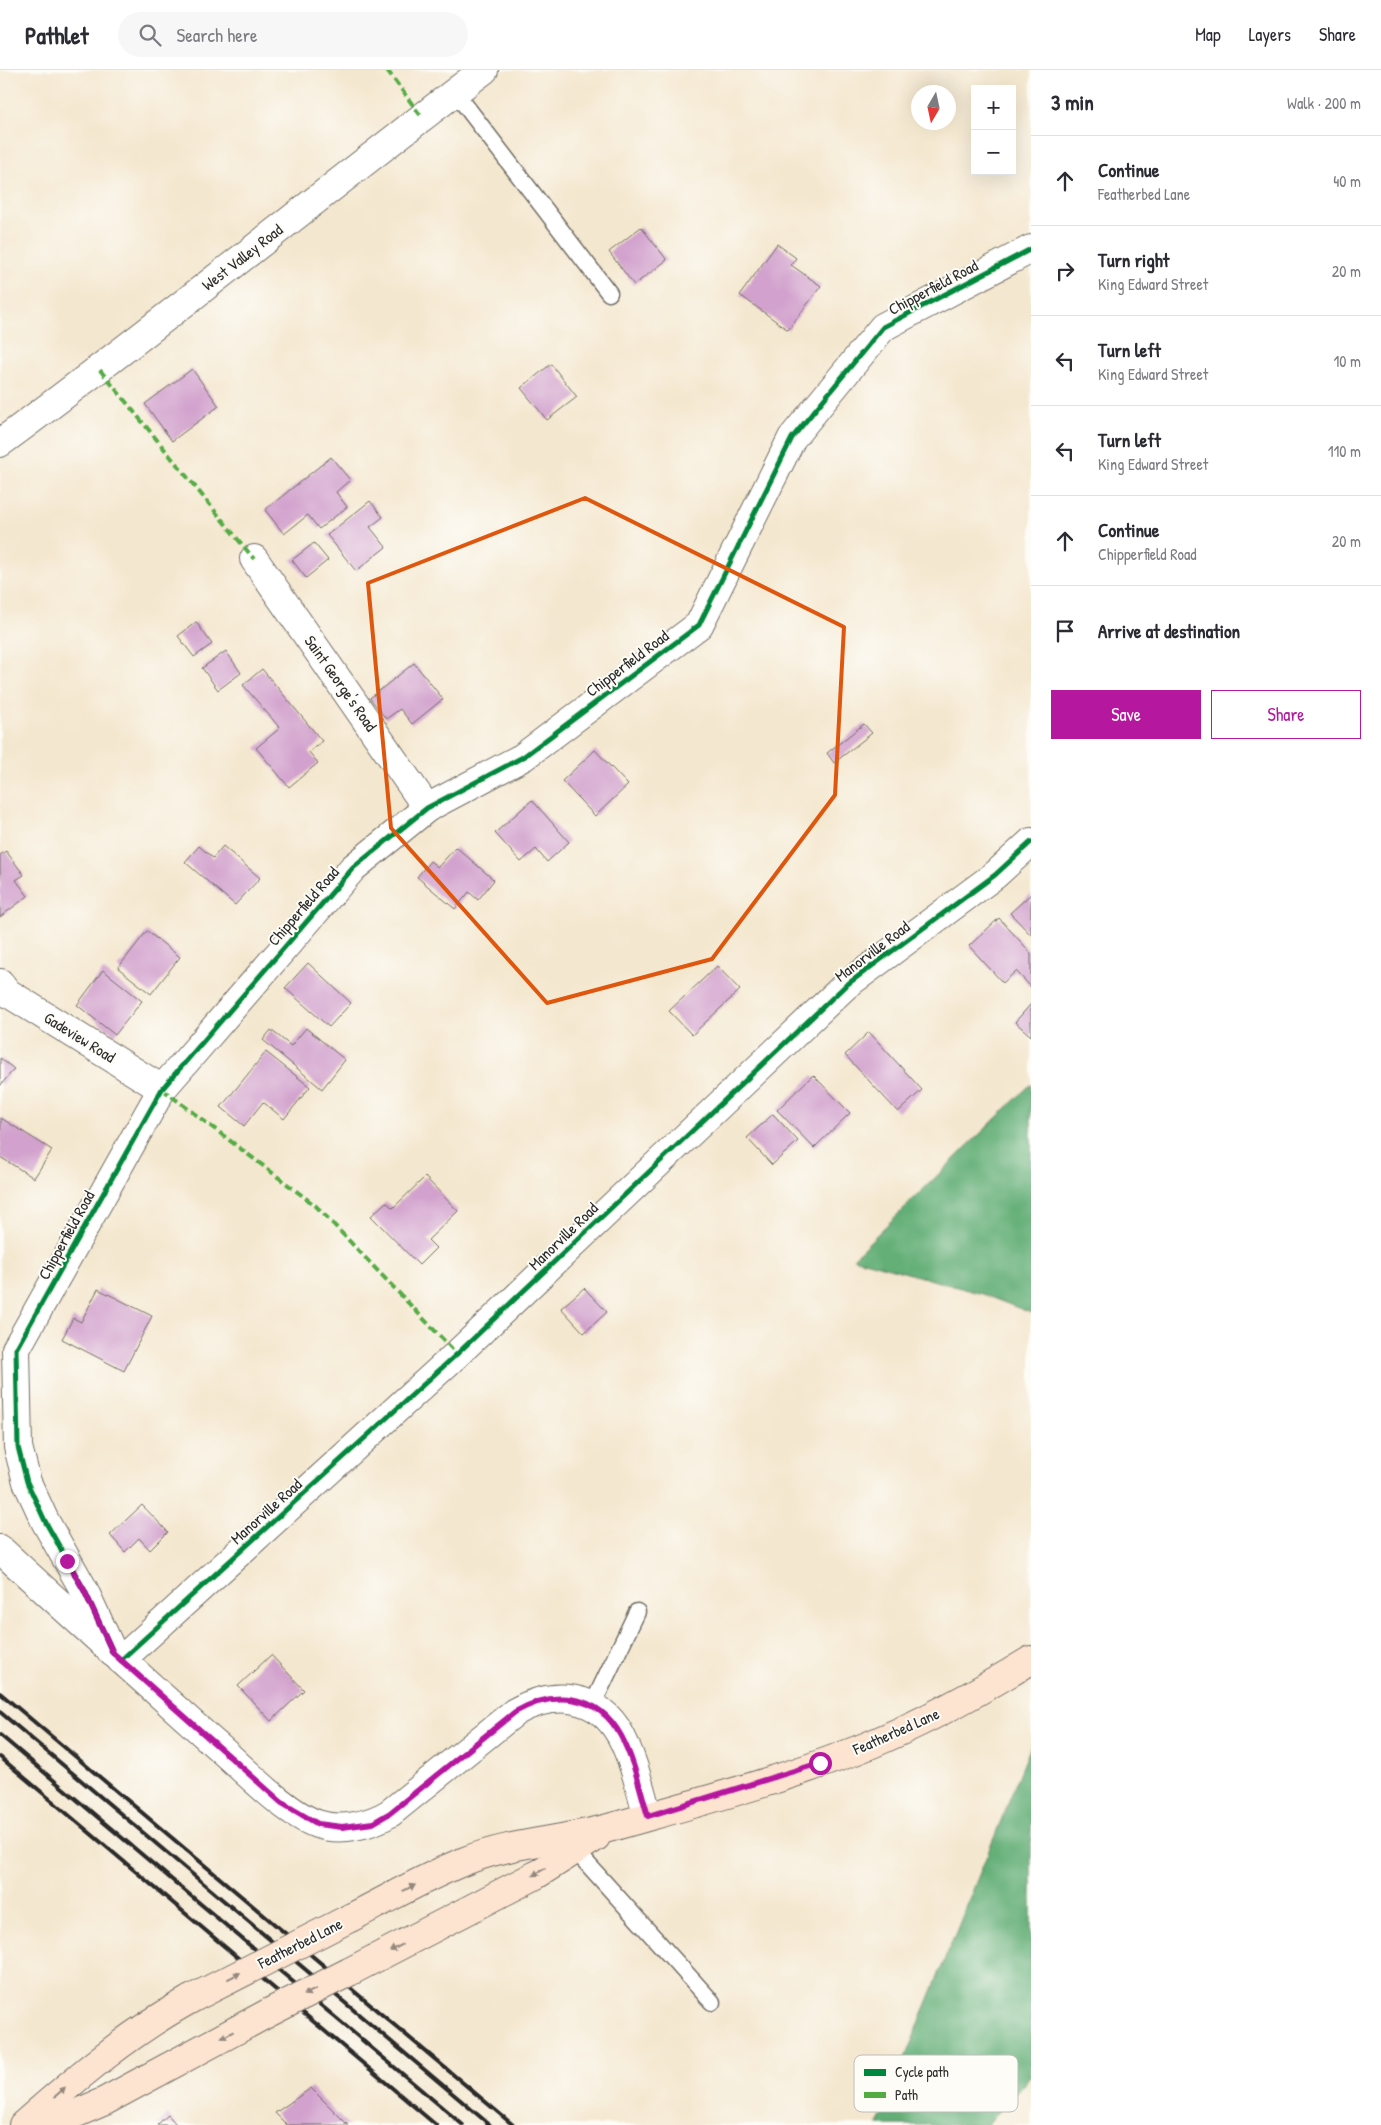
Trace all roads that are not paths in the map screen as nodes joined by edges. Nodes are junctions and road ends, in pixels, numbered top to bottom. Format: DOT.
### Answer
graph roads {
  1 [pos="484,70"];
  2 [pos="455,92"];
  3 [pos="1031,249"];
  4 [pos="609,293"];
  5 [pos="0,443"];
  6 [pos="254,559"];
  7 [pos="427,808"];
  8 [pos="1031,842"];
  9 [pos="0,983"];
  10 [pos="162,1089"];
  11 [pos="18,1447"];
  12 [pos="0,1468"];
  13 [pos="0,1548"];
  14 [pos="637,1612"];
  15 [pos="117,1656"];
  16 [pos="1031,1660"];
  17 [pos="592,1706"];
  18 [pos="648,1816"];
  19 [pos="610,1828"];
  20 [pos="575,1850"];
  21 [pos="712,2002"];
  22 [pos="24,2125"];
  23 [pos="49,2125"];
  1 -- 2 [label="street, West Valley Road"];
  2 -- 4 [label="lane"];
  2 -- 5 [label="street, West Valley Road"];
  3 -- 7 [label="street, Chipperfield Road"];
  6 -- 7 [label="street, Saint George's Road"];
  7 -- 10 [label="street, Chipperfield Road"];
  8 -- 15 [label="street, Manorville Road"];
  9 -- 10 [label="street, Gadeview Road"];
  10 -- 11 [label="street, Chipperfield Road"];
  11 -- 12 [label="street"];
  11 -- 15 [label="street, Chipperfield Road"];
  13 -- 15 [label="street"];
  14 -- 17 [label="lane"];
  15 -- 17 [label="street"];
  16 -- 18 [label="street, Featherbed Lane"];
  17 -- 18 [label="street"];
  18 -- 19 [label="street, Featherbed Lane"];
  19 -- 20 [label="street, Featherbed Lane"];
  22 -- 19 [label="street, Featherbed Lane, one-way, bridge"];
  20 -- 21 [label="lane"];
  20 -- 23 [label="street, Featherbed Lane, one-way, bridge"];
}
